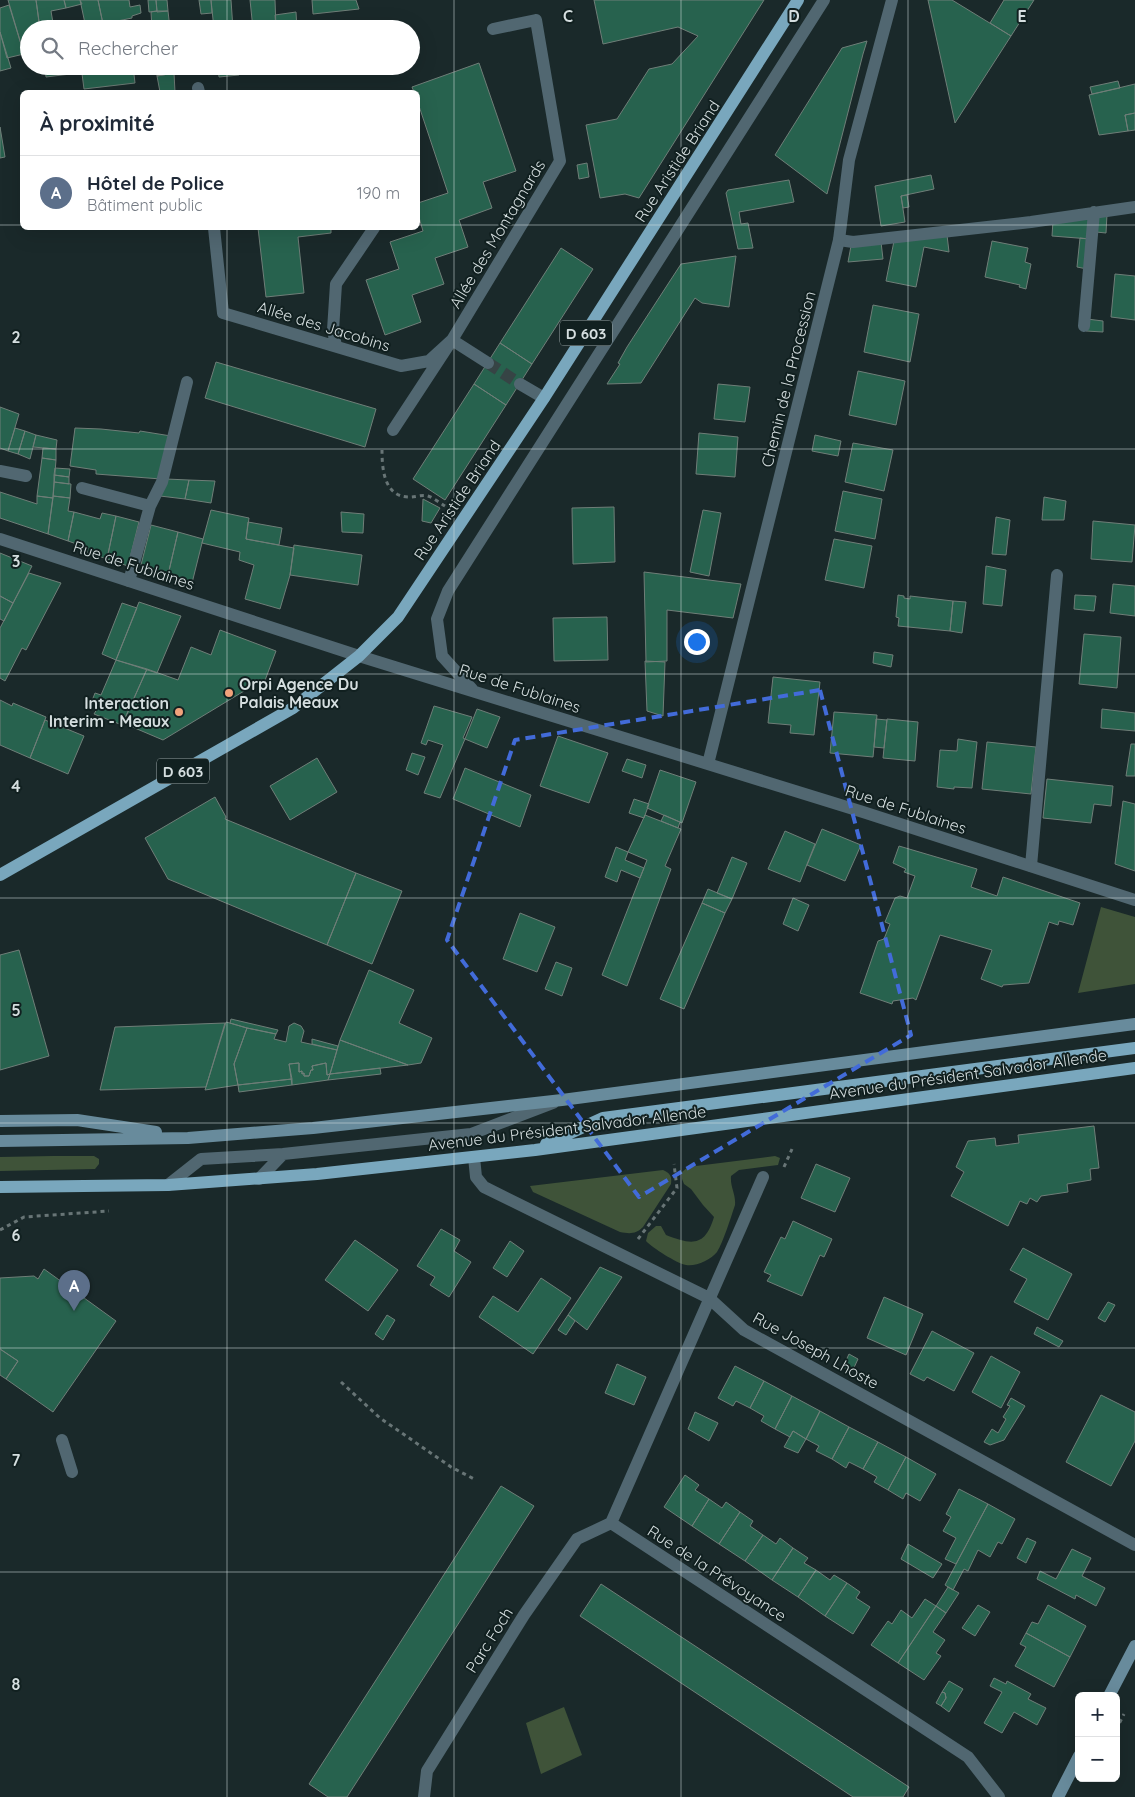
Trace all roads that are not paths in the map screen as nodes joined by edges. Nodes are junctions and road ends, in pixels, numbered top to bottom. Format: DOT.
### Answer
graph roads {
  1 [pos="798,0"];
  2 [pos="824,0"];
  3 [pos="892,0"];
  4 [pos="492,29"];
  5 [pos="1135,207"];
  6 [pos="1094,212"];
  7 [pos="214,230"];
  8 [pos="373,230"];
  9 [pos="839,240"];
  10 [pos="1084,326"];
  11 [pos="452,340"];
  12 [pos="336,346"];
  13 [pos="488,363"];
  14 [pos="187,382"];
  15 [pos="520,384"];
  16 [pos="544,398"];
  17 [pos="393,430"];
  18 [pos="0,472"];
  19 [pos="26,476"];
  20 [pos="82,488"];
  21 [pos="150,506"];
  22 [pos="0,539"];
  23 [pos="1057,575"];
  24 [pos="129,581"];
  25 [pos="359,656"];
  26 [pos="473,690"];
  27 [pos="708,764"];
  28 [pos="1031,866"];
  29 [pos="0,875"];
  30 [pos="1135,900"];
  31 [pos="1135,1024"];
  32 [pos="1135,1048"];
  33 [pos="1135,1068"];
  34 [pos="562,1100"];
  35 [pos="0,1121"];
  36 [pos="188,1138"];
  37 [pos="0,1141"];
  38 [pos="535,1150"];
  39 [pos="283,1154"];
  40 [pos="474,1157"];
  41 [pos="764,1177"];
  42 [pos="259,1179"];
  43 [pos="168,1185"];
  44 [pos="0,1187"];
  45 [pos="709,1298"];
  46 [pos="62,1440"];
  47 [pos="72,1472"];
  48 [pos="611,1524"];
  49 [pos="1135,1545"];
  50 [pos="1135,1646"];
  51 [pos="1112,1692"];
  52 [pos="1075,1764"];
  53 [pos="424,1797"];
  54 [pos="999,1797"];
  55 [pos="1058,1797"];
  1 -- 16 [label="main road, Rue Aristide Briand / D 603"];
  2 -- 26 [label="street"];
  3 -- 9 [label="street, Chemin de la Procession"];
  4 -- 11 [label="street, Allée des Montagnards"];
  5 -- 6 [label="street"];
  6 -- 9 [label="street"];
  6 -- 10 [label="street"];
  7 -- 12 [label="street, Allée des Jacobins"];
  8 -- 12 [label="street"];
  9 -- 27 [label="street, Chemin de la Procession"];
  11 -- 12 [label="street, Allée des Jacobins"];
  11 -- 13 [label="street"];
  11 -- 17 [label="street, Allée des Montagnards"];
  14 -- 21 [label="street"];
  15 -- 16 [label="street"];
  16 -- 25 [label="main road, Rue Aristide Briand / D 603"];
  18 -- 19 [label="street"];
  20 -- 21 [label="street"];
  21 -- 24 [label="street"];
  22 -- 24 [label="street, Rue de Fublaines"];
  23 -- 28 [label="street"];
  24 -- 25 [label="street, Rue de Fublaines"];
  25 -- 26 [label="street, Rue de Fublaines"];
  25 -- 29 [label="main road, Rue Aristide Briand / D 603"];
  26 -- 27 [label="street, Rue de Fublaines"];
  27 -- 28 [label="street, Rue de Fublaines"];
  28 -- 30 [label="street, Rue de Fublaines"];
  31 -- 34 [label="main road, Avenue du Président Salvador Allende"];
  32 -- 38 [label="main road"];
  33 -- 38 [label="main road, Avenue du Président Salvador Allende"];
  34 -- 36 [label="main road, Avenue du Président Salvador Allende"];
  34 -- 39 [label="street"];
  35 -- 36 [label="main road"];
  36 -- 37 [label="main road, Avenue du Président Salvador Allende"];
  38 -- 40 [label="main road, Avenue du Président Salvador Allende"];
  39 -- 42 [label="street"];
  39 -- 43 [label="street"];
  40 -- 42 [label="main road, Avenue du Président Salvador Allende"];
  40 -- 45 [label="street, Rue Joseph Lhoste"];
  41 -- 45 [label="street"];
  42 -- 43 [label="main road, Avenue du Président Salvador Allende"];
  43 -- 44 [label="main road, Avenue du Président Salvador Allende"];
  45 -- 48 [label="street"];
  45 -- 49 [label="street, Rue Joseph Lhoste"];
  46 -- 47 [label="street"];
  48 -- 53 [label="street, Parc Foch"];
  48 -- 54 [label="street, Rue de la Prévoyance"];
  50 -- 51 [label="main road"];
  52 -- 55 [label="main road"];
}
